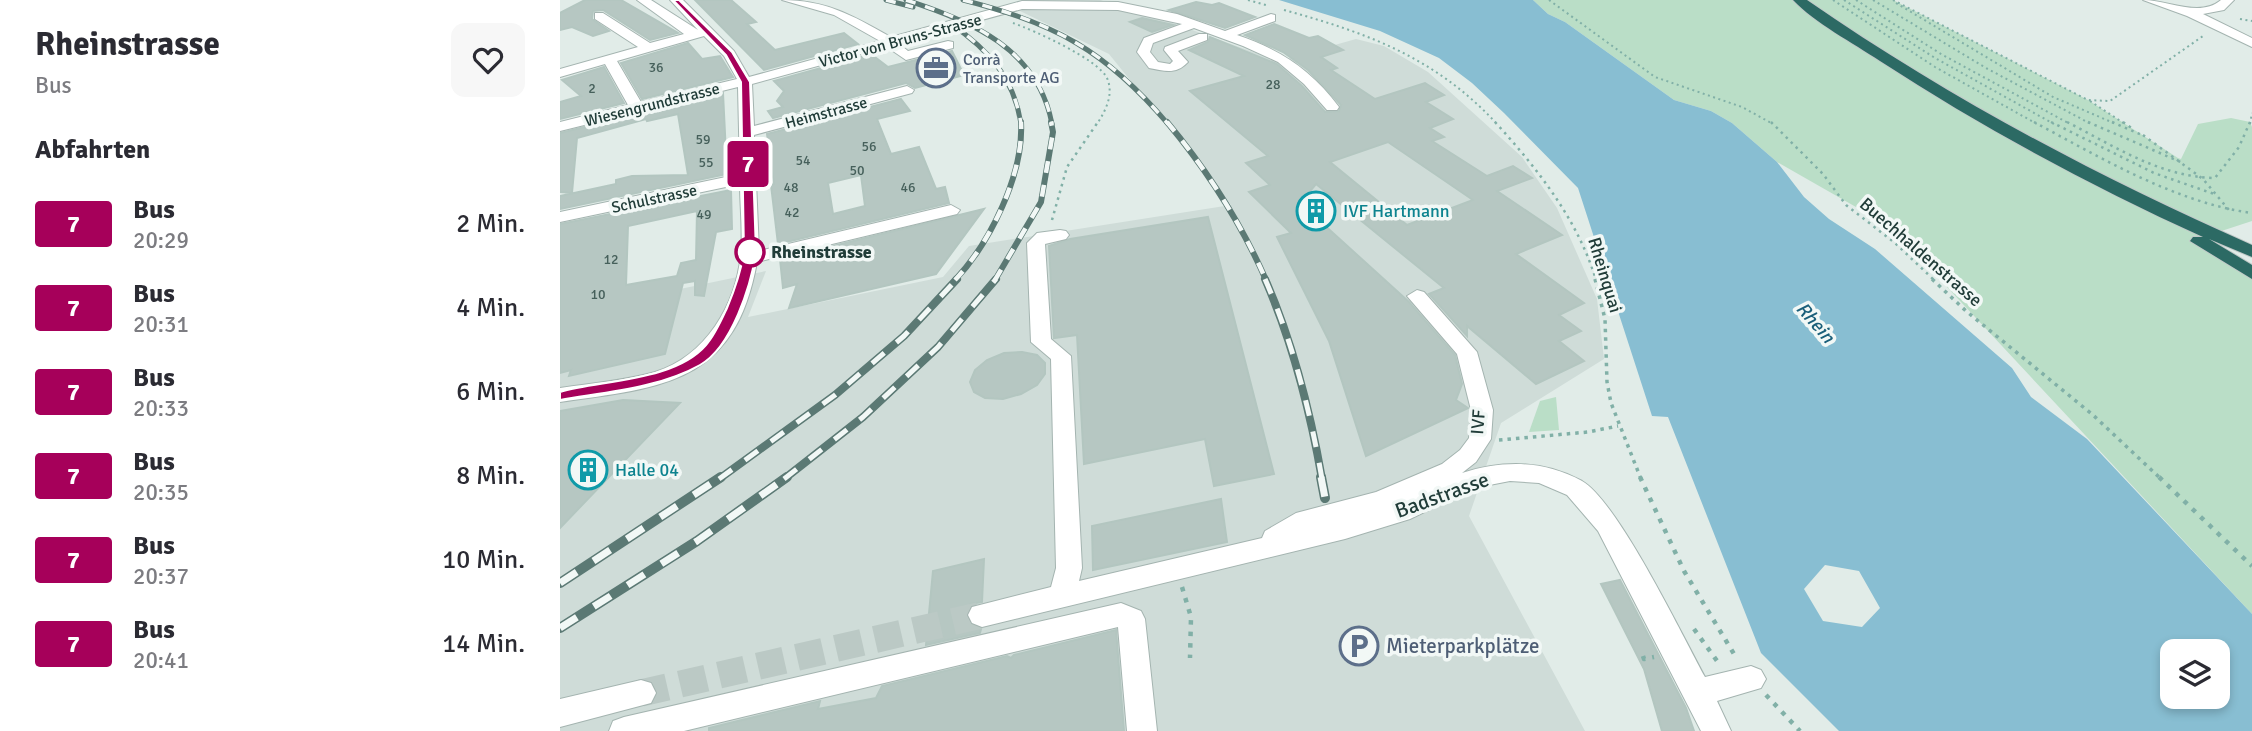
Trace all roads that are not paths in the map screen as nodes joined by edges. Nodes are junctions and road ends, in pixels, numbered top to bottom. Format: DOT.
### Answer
graph roads {
  1 [pos="643,0"];
  2 [pos="676,0"];
  3 [pos="788,0"];
  4 [pos="1799,0"];
  5 [pos="1812,0"];
  6 [pos="2149,0"];
  7 [pos="2228,0"];
  8 [pos="1018,2"];
  9 [pos="1103,3"];
  10 [pos="2191,13"];
  11 [pos="599,16"];
  12 [pos="1271,18"];
  13 [pos="1194,24"];
  14 [pos="701,33"];
  15 [pos="1221,33"];
  16 [pos="1203,37"];
  17 [pos="893,41"];
  18 [pos="1248,43"];
  19 [pos="2252,43"];
  20 [pos="948,45"];
  21 [pos="649,48"];
  22 [pos="610,59"];
  23 [pos="560,73"];
  24 [pos="745,82"];
  25 [pos="907,90"];
  26 [pos="636,106"];
  27 [pos="1332,107"];
  28 [pos="560,127"];
  29 [pos="746,133"];
  30 [pos="2058,160"];
  31 [pos="748,177"];
  32 [pos="951,210"];
  33 [pos="560,218"];
  34 [pos="1056,229"];
  35 [pos="2252,242"];
  36 [pos="2252,252"];
  37 [pos="749,259"];
  38 [pos="2252,273"];
  39 [pos="1417,296"];
  40 [pos="560,395"];
  41 [pos="1254,549"];
  42 [pos="1063,595"];
  43 [pos="982,615"];
  44 [pos="1751,678"];
  45 [pos="1698,692"];
  46 [pos="641,693"];
  47 [pos="560,713"];
  48 [pos="624,731"];
  49 [pos="1142,731"];
  50 [pos="1716,731"];
  1 -- 14 [label="street"];
  2 -- 14 [label="street"];
  3 -- 17 [label="street"];
  4 -- 30 [label="highway"];
  5 -- 35 [label="highway"];
  6 -- 10 [label="street"];
  7 -- 10 [label="street"];
  8 -- 9 [label="street, Victor von Bruns-Strasse"];
  8 -- 17 [label="street, Victor von Bruns-Strasse"];
  9 -- 13 [label="street, Victor von Bruns-Strasse"];
  10 -- 19 [label="street"];
  11 -- 21 [label="street"];
  12 -- 15 [label="street"];
  13 -- 15 [label="street, Victor von Bruns-Strasse"];
  13 -- 16 [label="street"];
  14 -- 21 [label="street"];
  14 -- 24 [label="street"];
  15 -- 16 [label="street"];
  15 -- 18 [label="street, Victor von Bruns-Strasse"];
  16 -- 18 [label="street"];
  17 -- 20 [label="street"];
  17 -- 24 [label="street, Victor von Bruns-Strasse"];
  18 -- 27 [label="street, Victor von Bruns-Strasse"];
  21 -- 22 [label="street"];
  22 -- 23 [label="street"];
  22 -- 26 [label="street"];
  24 -- 26 [label="street, Wiesengrundstrasse"];
  24 -- 29 [label="street"];
  25 -- 29 [label="street, Heimstrasse"];
  26 -- 28 [label="street, Wiesengrundstrasse"];
  29 -- 31 [label="street"];
  30 -- 36 [label="highway"];
  30 -- 38 [label="highway"];
  31 -- 33 [label="street, Schulstrasse"];
  31 -- 37 [label="street"];
  32 -- 37 [label="street"];
  34 -- 42 [label="street"];
  37 -- 40 [label="street"];
  39 -- 41 [label="street, IVF"];
  41 -- 42 [label="street, Badstrasse"];
  41 -- 45 [label="street, Badstrasse"];
  42 -- 43 [label="street, Badstrasse"];
  44 -- 45 [label="street"];
  45 -- 50 [label="street, Badstrasse"];
  46 -- 47 [label="street"];
  48 -- 49 [label="street"];
}
